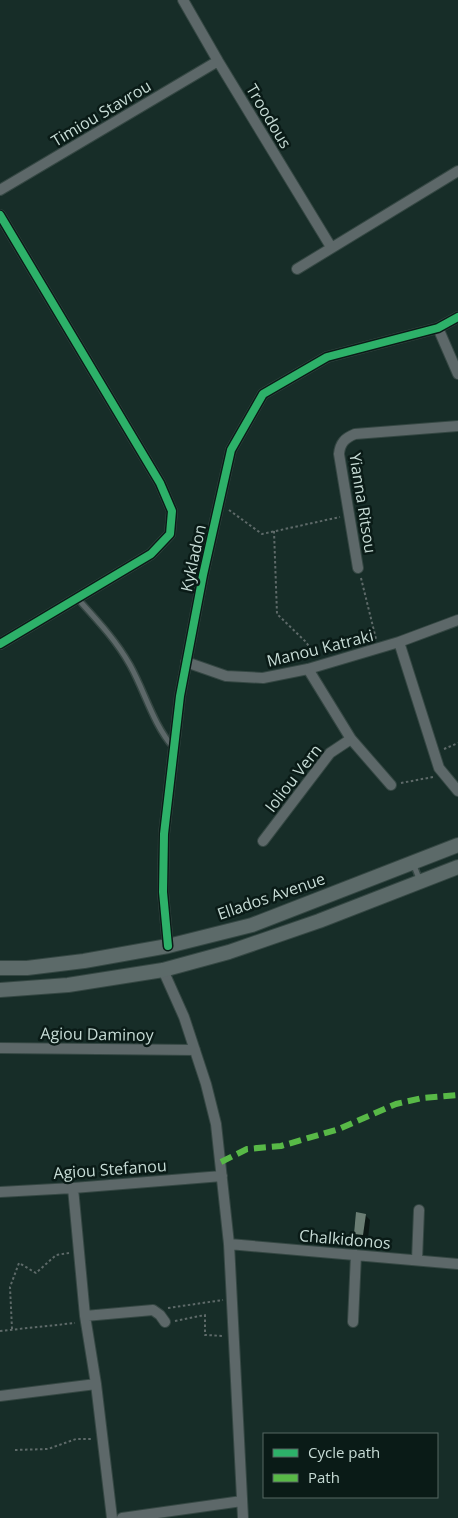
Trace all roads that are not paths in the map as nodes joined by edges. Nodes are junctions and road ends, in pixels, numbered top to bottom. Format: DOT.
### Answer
graph roads {
  1 [pos="183,0"];
  2 [pos="218,61"];
  3 [pos="458,171"];
  4 [pos="0,190"];
  5 [pos="0,214"];
  6 [pos="331,248"];
  7 [pos="297,269"];
  8 [pos="458,317"];
  9 [pos="438,328"];
  10 [pos="458,374"];
  11 [pos="458,426"];
  12 [pos="358,568"];
  13 [pos="77,598"];
  14 [pos="458,620"];
  15 [pos="399,642"];
  16 [pos="0,644"];
  17 [pos="186,662"];
  18 [pos="308,669"];
  19 [pos="351,739"];
  20 [pos="174,749"];
  21 [pos="391,785"];
  22 [pos="458,791"];
  23 [pos="263,841"];
  24 [pos="458,846"];
  25 [pos="413,863"];
  26 [pos="458,867"];
  27 [pos="420,882"];
  28 [pos="168,946"];
  29 [pos="0,968"];
  30 [pos="163,970"];
  31 [pos="0,990"];
  32 [pos="0,1048"];
  33 [pos="195,1050"];
  34 [pos="222,1176"];
  35 [pos="73,1188"];
  36 [pos="0,1192"];
  37 [pos="419,1210"];
  38 [pos="230,1244"];
  39 [pos="356,1255"];
  40 [pos="417,1260"];
  41 [pos="458,1264"];
  42 [pos="85,1319"];
  43 [pos="165,1322"];
  44 [pos="353,1322"];
  45 [pos="96,1384"];
  46 [pos="0,1396"];
  47 [pos="242,1501"];
  48 [pos="112,1518"];
  49 [pos="122,1518"];
  50 [pos="244,1518"];
  1 -- 2 [label="street, Troodous"];
  2 -- 4 [label="street, Timiou Stavrou"];
  2 -- 6 [label="street, Troodous"];
  3 -- 6 [label="street"];
  5 -- 13 [label="street"];
  6 -- 7 [label="street"];
  8 -- 9 [label="street, Kykladon"];
  9 -- 10 [label="street"];
  9 -- 17 [label="street, Kykladon"];
  11 -- 12 [label="street, Yianna Ritsou"];
  13 -- 16 [label="street"];
  13 -- 20 [label="lane"];
  14 -- 15 [label="street, Manou Katraki"];
  15 -- 18 [label="street, Manou Katraki"];
  15 -- 22 [label="street"];
  17 -- 18 [label="street, Manou Katraki"];
  17 -- 20 [label="street, Kykladon"];
  18 -- 19 [label="street"];
  19 -- 21 [label="street"];
  19 -- 23 [label="street, Ioliou Vern"];
  20 -- 28 [label="street, Kykladon"];
  24 -- 25 [label="main road, Ellados Avenue"];
  25 -- 27 [label="lane"];
  25 -- 28 [label="main road, Ellados Avenue"];
  26 -- 27 [label="main road"];
  27 -- 30 [label="main road"];
  28 -- 29 [label="main road, Ellados Avenue"];
  30 -- 31 [label="main road"];
  30 -- 33 [label="street"];
  32 -- 33 [label="street, Agiou Daminoy"];
  33 -- 34 [label="street"];
  34 -- 35 [label="street, Agiou Stefanou"];
  34 -- 38 [label="street"];
  35 -- 36 [label="street, Agiou Stefanou"];
  35 -- 42 [label="street"];
  37 -- 40 [label="street"];
  38 -- 39 [label="street, Chalkidonos"];
  38 -- 47 [label="street"];
  39 -- 40 [label="street, Chalkidonos"];
  39 -- 44 [label="street"];
  40 -- 41 [label="street, Chalkidonos"];
  42 -- 43 [label="street"];
  42 -- 45 [label="street"];
  45 -- 46 [label="street"];
  45 -- 48 [label="street"];
  47 -- 49 [label="street"];
  47 -- 50 [label="street"];
}
